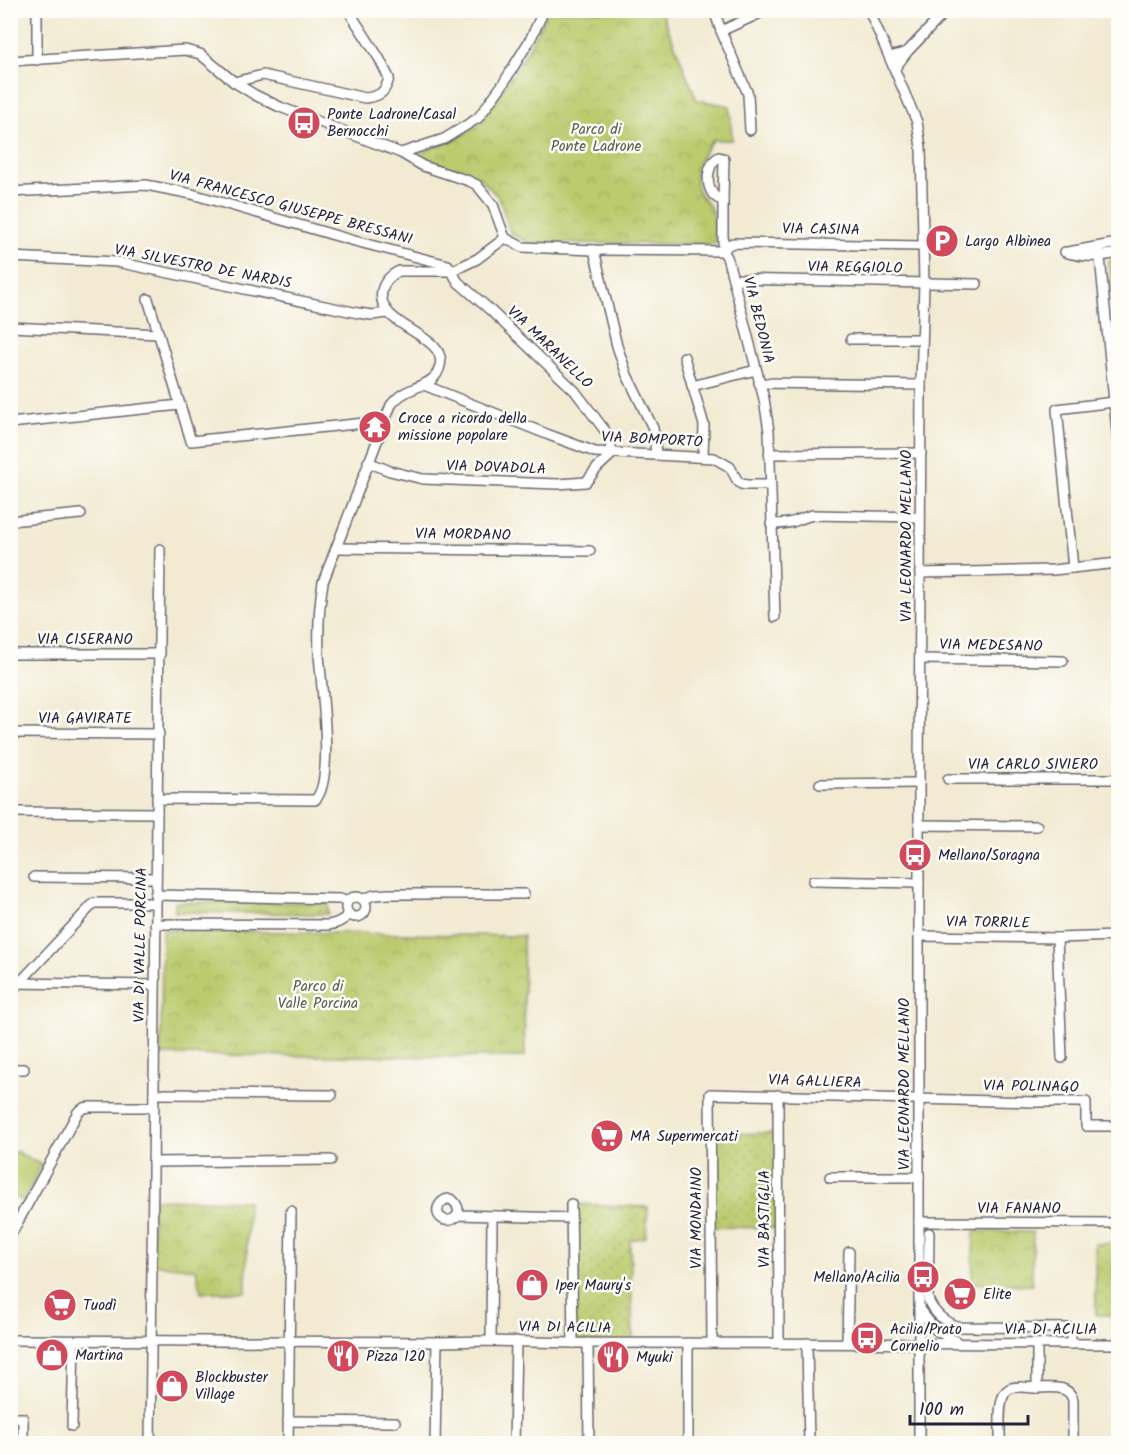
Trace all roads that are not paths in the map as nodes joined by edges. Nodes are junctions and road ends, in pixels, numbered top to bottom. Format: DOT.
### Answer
graph roads {
  1 [pos="37,10"];
  2 [pos="348,10"];
  3 [pos="544,10"];
  4 [pos="714,10"];
  5 [pos="767,10"];
  6 [pos="869,10"];
  7 [pos="947,10"];
  8 [pos="721,31"];
  9 [pos="907,52"];
  10 [pos="890,57"];
  11 [pos="37,60"];
  12 [pos="10,62"];
  13 [pos="895,68"];
  14 [pos="234,82"];
  15 [pos="750,130"];
  16 [pos="401,153"];
  17 [pos="10,192"];
  18 [pos="723,200"];
  19 [pos="505,238"];
  20 [pos="1119,243"];
  21 [pos="923,246"];
  22 [pos="594,250"];
  23 [pos="723,251"];
  24 [pos="1099,252"];
  25 [pos="1119,253"];
  26 [pos="10,257"];
  27 [pos="452,271"];
  28 [pos="733,279"];
  29 [pos="924,283"];
  30 [pos="976,284"];
  31 [pos="148,298"];
  32 [pos="387,313"];
  33 [pos="10,327"];
  34 [pos="159,334"];
  35 [pos="850,339"];
  36 [pos="922,339"];
  37 [pos="684,357"];
  38 [pos="756,370"];
  39 [pos="759,383"];
  40 [pos="921,385"];
  41 [pos="424,386"];
  42 [pos="692,386"];
  43 [pos="1114,402"];
  44 [pos="180,405"];
  45 [pos="384,421"];
  46 [pos="10,423"];
  47 [pos="1119,442"];
  48 [pos="921,453"];
  49 [pos="612,454"];
  50 [pos="656,454"];
  51 [pos="769,454"];
  52 [pos="703,456"];
  53 [pos="368,462"];
  54 [pos="770,485"];
  55 [pos="81,514"];
  56 [pos="920,517"];
  57 [pos="10,521"];
  58 [pos="771,524"];
  59 [pos="336,548"];
  60 [pos="160,549"];
  61 [pos="590,550"];
  62 [pos="1119,563"];
  63 [pos="1073,568"];
  64 [pos="920,573"];
  65 [pos="775,617"];
  66 [pos="10,654"];
  67 [pos="160,654"];
  68 [pos="920,659"];
  69 [pos="1062,661"];
  70 [pos="10,733"];
  71 [pos="159,734"];
  72 [pos="948,779"];
  73 [pos="1119,779"];
  74 [pos="919,783"];
  75 [pos="820,784"];
  76 [pos="157,799"];
  77 [pos="10,812"];
  78 [pos="157,813"];
  79 [pos="919,825"];
  80 [pos="1037,826"];
  81 [pos="33,877"];
  82 [pos="156,878"];
  83 [pos="813,881"];
  84 [pos="919,883"];
  85 [pos="524,894"];
  86 [pos="155,899"];
  87 [pos="364,899"];
  88 [pos="347,902"];
  89 [pos="349,914"];
  90 [pos="155,924"];
  91 [pos="919,936"];
  92 [pos="1119,936"];
  93 [pos="1057,938"];
  94 [pos="15,983"];
  95 [pos="155,985"];
  96 [pos="10,993"];
  97 [pos="1062,1058"];
  98 [pos="10,1069"];
  99 [pos="24,1069"];
  100 [pos="154,1094"];
  101 [pos="710,1094"];
  102 [pos="332,1095"];
  103 [pos="778,1095"];
  104 [pos="918,1099"];
  105 [pos="154,1107"];
  106 [pos="1119,1126"];
  107 [pos="331,1160"];
  108 [pos="153,1162"];
  109 [pos="919,1177"];
  110 [pos="830,1178"];
  111 [pos="571,1204"];
  112 [pos="291,1211"];
  113 [pos="458,1215"];
  114 [pos="492,1216"];
  115 [pos="571,1218"];
  116 [pos="919,1222"];
  117 [pos="1119,1223"];
  118 [pos="929,1233"];
  119 [pos="10,1236"];
  120 [pos="849,1252"];
  121 [pos="924,1265"];
  122 [pos="919,1309"];
  123 [pos="10,1340"];
  124 [pos="74,1341"];
  125 [pos="152,1341"];
  126 [pos="289,1341"];
  127 [pos="491,1341"];
  128 [pos="516,1341"];
  129 [pos="437,1342"];
  130 [pos="588,1342"];
  131 [pos="712,1342"];
  132 [pos="573,1343"];
  133 [pos="688,1343"];
  134 [pos="779,1343"];
  135 [pos="807,1343"];
  136 [pos="847,1343"];
  137 [pos="918,1343"];
  138 [pos="959,1343"];
  139 [pos="1037,1344"];
  140 [pos="1071,1344"];
  141 [pos="1119,1344"];
  142 [pos="1037,1388"];
  143 [pos="10,1419"];
  144 [pos="288,1421"];
  145 [pos="395,1422"];
  146 [pos="72,1426"];
  147 [pos="23,1443"];
  148 [pos="150,1443"];
  149 [pos="288,1443"];
  150 [pos="435,1443"];
  151 [pos="514,1443"];
  152 [pos="589,1443"];
  153 [pos="688,1443"];
  154 [pos="809,1443"];
  155 [pos="919,1443"];
  156 [pos="1000,1443"];
  157 [pos="1073,1443"];
  1 -- 11 [label="street"];
  2 -- 14 [label="street"];
  3 -- 16 [label="street"];
  4 -- 8 [label="street"];
  5 -- 8 [label="street"];
  6 -- 10 [label="street, VIA LEONARDO MELLANO"];
  7 -- 9 [label="street"];
  8 -- 15 [label="street"];
  9 -- 10 [label="street"];
  9 -- 13 [label="street"];
  10 -- 13 [label="street, VIA LEONARDO MELLANO"];
  11 -- 12 [label="street"];
  11 -- 14 [label="street"];
  13 -- 21 [label="street, VIA LEONARDO MELLANO"];
  14 -- 16 [label="street"];
  16 -- 19 [label="street"];
  17 -- 27 [label="street, VIA FRANCESCO GIUSEPPE BRESSANI"];
  18 -- 23 [label="street, VIA BEDONIA"];
  19 -- 22 [label="street"];
  19 -- 27 [label="street"];
  20 -- 24 [label="street"];
  21 -- 23 [label="street, VIA CASINA"];
  21 -- 29 [label="street, VIA LEONARDO MELLANO"];
  22 -- 23 [label="street"];
  22 -- 50 [label="street"];
  23 -- 28 [label="street, VIA BEDONIA"];
  24 -- 25 [label="street"];
  24 -- 43 [label="street"];
  26 -- 32 [label="street, VIA SILVESTRO DE NARDIS"];
  27 -- 32 [label="street"];
  27 -- 49 [label="street, VIA MARANELLO"];
  28 -- 29 [label="street, VIA REGGIOLO"];
  28 -- 38 [label="street, VIA BEDONIA"];
  29 -- 30 [label="street, VIA REGGIOLO"];
  29 -- 36 [label="street, VIA LEONARDO MELLANO"];
  31 -- 34 [label="street"];
  32 -- 41 [label="street"];
  33 -- 34 [label="street"];
  34 -- 44 [label="street"];
  35 -- 36 [label="street"];
  36 -- 40 [label="street, VIA LEONARDO MELLANO"];
  37 -- 42 [label="street"];
  38 -- 39 [label="street, VIA BEDONIA"];
  38 -- 42 [label="street"];
  39 -- 40 [label="street"];
  39 -- 51 [label="street, VIA BEDONIA"];
  40 -- 48 [label="street, VIA LEONARDO MELLANO"];
  41 -- 45 [label="street"];
  41 -- 49 [label="street, VIA BOMPORTO"];
  42 -- 52 [label="street"];
  43 -- 47 [label="street"];
  43 -- 63 [label="street"];
  44 -- 45 [label="street"];
  44 -- 46 [label="street"];
  45 -- 53 [label="street"];
  48 -- 51 [label="street"];
  48 -- 56 [label="street, VIA LEONARDO MELLANO"];
  49 -- 50 [label="street, VIA BOMPORTO"];
  49 -- 53 [label="street, VIA DOVADOLA"];
  50 -- 52 [label="street, VIA BOMPORTO"];
  51 -- 54 [label="street, VIA BEDONIA"];
  52 -- 54 [label="street, VIA BOMPORTO"];
  53 -- 59 [label="street"];
  54 -- 58 [label="street, VIA BEDONIA"];
  55 -- 57 [label="street"];
  56 -- 58 [label="street"];
  56 -- 64 [label="street, VIA LEONARDO MELLANO"];
  58 -- 65 [label="street, VIA BEDONIA"];
  59 -- 61 [label="street, VIA MORDANO"];
  59 -- 76 [label="street"];
  60 -- 67 [label="street, VIA DI VALLE PORCINA"];
  62 -- 63 [label="street"];
  63 -- 64 [label="street"];
  64 -- 68 [label="street, VIA LEONARDO MELLANO"];
  66 -- 67 [label="street, VIA CISERANO"];
  67 -- 71 [label="street, VIA DI VALLE PORCINA"];
  68 -- 69 [label="street, VIA MEDESANO"];
  68 -- 74 [label="street, VIA LEONARDO MELLANO"];
  70 -- 71 [label="street, VIA GAVIRATE"];
  71 -- 76 [label="street, VIA DI VALLE PORCINA"];
  72 -- 73 [label="street, VIA CARLO SIVIERO"];
  74 -- 75 [label="street"];
  74 -- 79 [label="street, VIA LEONARDO MELLANO"];
  76 -- 78 [label="street, VIA DI VALLE PORCINA"];
  77 -- 78 [label="street"];
  78 -- 82 [label="street, VIA DI VALLE PORCINA"];
  79 -- 80 [label="street"];
  79 -- 84 [label="street, VIA LEONARDO MELLANO"];
  81 -- 82 [label="street"];
  82 -- 86 [label="street, VIA DI VALLE PORCINA"];
  83 -- 84 [label="street"];
  84 -- 91 [label="street, VIA LEONARDO MELLANO"];
  85 -- 87 [label="street"];
  86 -- 88 [label="street"];
  86 -- 90 [label="street, VIA DI VALLE PORCINA"];
  86 -- 94 [label="street"];
  87 -- 88 [label="street"];
  87 -- 89 [label="street"];
  88 -- 89 [label="street"];
  89 -- 90 [label="street"];
  90 -- 95 [label="street, VIA DI VALLE PORCINA"];
  91 -- 93 [label="street, VIA TORRILE"];
  91 -- 104 [label="street, VIA LEONARDO MELLANO"];
  92 -- 93 [label="street, VIA TORRILE"];
  93 -- 97 [label="street"];
  94 -- 95 [label="street"];
  94 -- 96 [label="street"];
  95 -- 100 [label="street, VIA DI VALLE PORCINA"];
  98 -- 99 [label="street"];
  100 -- 102 [label="street"];
  100 -- 105 [label="street, VIA DI VALLE PORCINA"];
  101 -- 103 [label="street, VIA GALLIERA"];
  101 -- 131 [label="street, VIA MONDAINO"];
  103 -- 104 [label="street, VIA GALLIERA"];
  103 -- 134 [label="street, VIA BASTIGLIA"];
  104 -- 106 [label="street, VIA POLINAGO"];
  104 -- 109 [label="street, VIA LEONARDO MELLANO"];
  105 -- 108 [label="street, VIA DI VALLE PORCINA"];
  105 -- 119 [label="street"];
  107 -- 108 [label="street"];
  108 -- 125 [label="street, VIA DI VALLE PORCINA"];
  109 -- 110 [label="street"];
  109 -- 116 [label="street, VIA LEONARDO MELLANO"];
  111 -- 115 [label="street"];
  112 -- 126 [label="street"];
  113 -- 114 [label="street"];
  114 -- 115 [label="street"];
  114 -- 127 [label="street"];
  115 -- 132 [label="street"];
  116 -- 117 [label="street, VIA FANANO"];
  116 -- 121 [label="street, VIA LEONARDO MELLANO"];
  118 -- 121 [label="street"];
  120 -- 136 [label="street"];
  121 -- 122 [label="street, VIA LEONARDO MELLANO"];
  121 -- 140 [label="street"];
  122 -- 137 [label="street, VIA LEONARDO MELLANO"];
  122 -- 138 [label="street"];
  123 -- 124 [label="street, VIA DI ACILIA"];
  124 -- 125 [label="street, VIA DI ACILIA"];
  124 -- 146 [label="street"];
  125 -- 126 [label="street, VIA DI ACILIA"];
  125 -- 148 [label="street, VIA DI VALLE PORCINA"];
  126 -- 129 [label="street, VIA DI ACILIA"];
  126 -- 144 [label="street"];
  127 -- 128 [label="street, VIA DI ACILIA"];
  127 -- 129 [label="street, VIA DI ACILIA"];
  128 -- 132 [label="street, VIA DI ACILIA"];
  128 -- 151 [label="street"];
  129 -- 150 [label="street"];
  130 -- 132 [label="street, VIA DI ACILIA"];
  130 -- 133 [label="street, VIA DI ACILIA"];
  130 -- 152 [label="street"];
  131 -- 133 [label="street, VIA DI ACILIA"];
  131 -- 134 [label="street, VIA DI ACILIA"];
  133 -- 153 [label="street"];
  134 -- 135 [label="street, VIA DI ACILIA"];
  135 -- 136 [label="street, VIA DI ACILIA"];
  135 -- 154 [label="street"];
  136 -- 137 [label="street, VIA DI ACILIA"];
  137 -- 138 [label="street, VIA DI ACILIA"];
  137 -- 155 [label="street, VIA LEONARDO MELLANO"];
  138 -- 139 [label="street, VIA DI ACILIA"];
  139 -- 140 [label="street, VIA DI ACILIA"];
  139 -- 142 [label="street"];
  140 -- 141 [label="street, VIA DI ACILIA"];
  142 -- 156 [label="street"];
  142 -- 157 [label="street"];
  143 -- 147 [label="street"];
  144 -- 145 [label="street"];
  144 -- 149 [label="street"];
}
